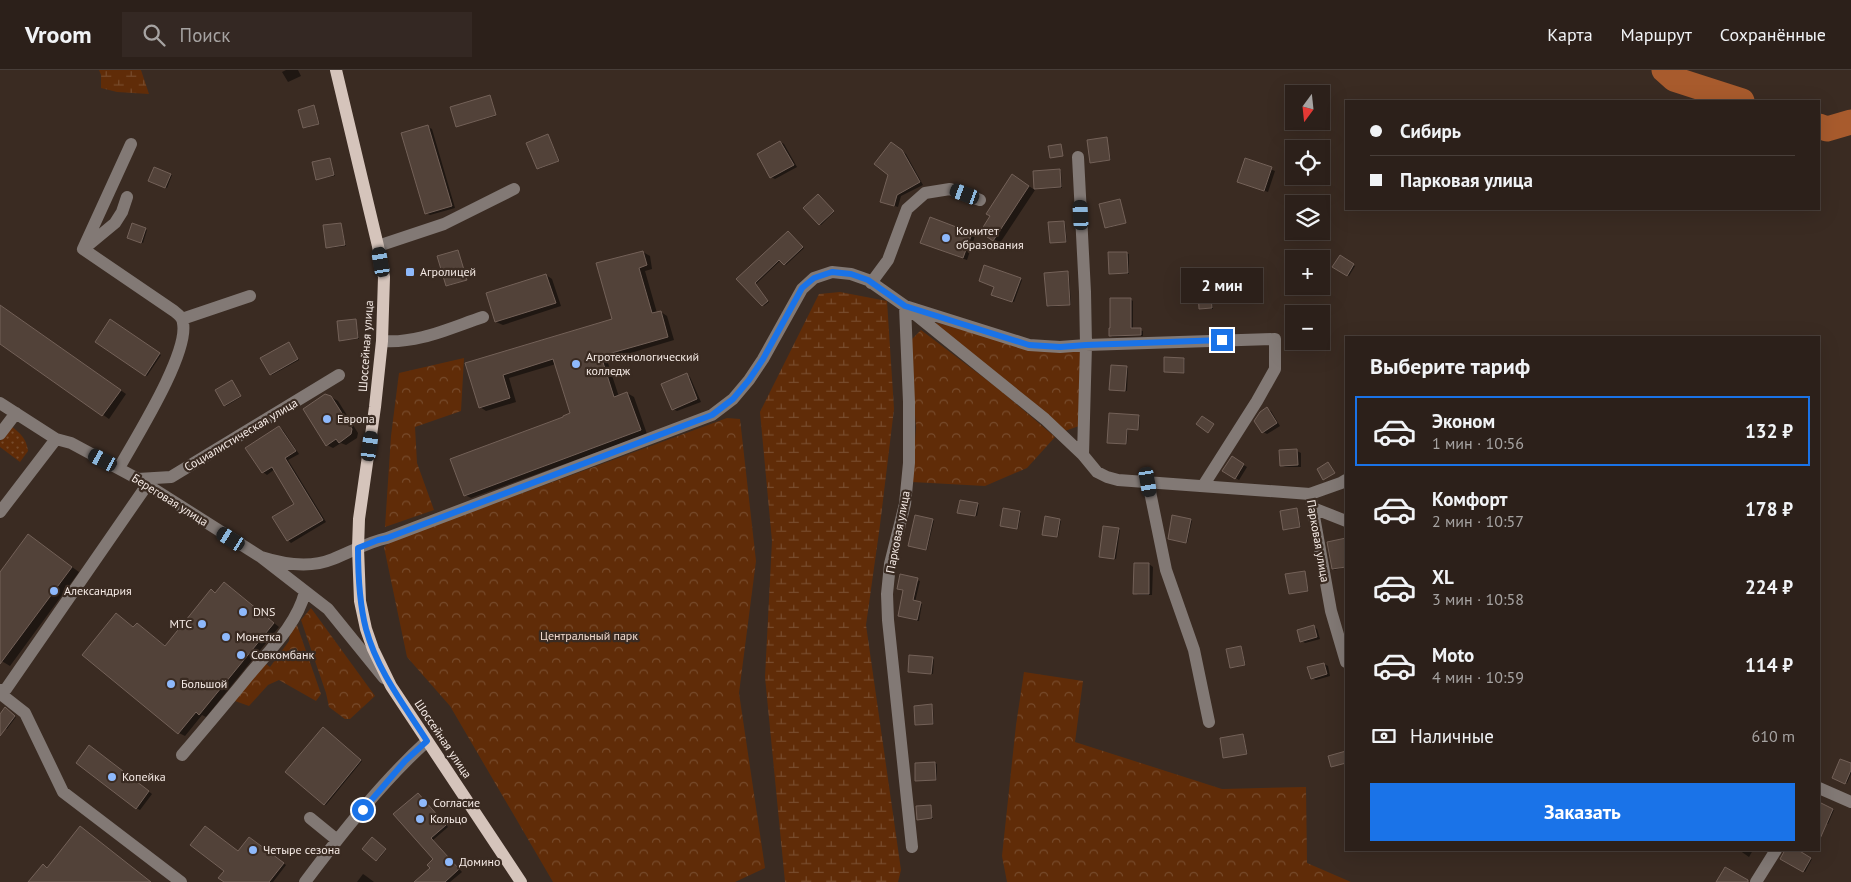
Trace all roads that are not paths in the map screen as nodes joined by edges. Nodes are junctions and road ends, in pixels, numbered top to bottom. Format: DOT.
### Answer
graph roads {
  1 [pos="336,70"];
  2 [pos="130,144"];
  3 [pos="1078,156"];
  4 [pos="514,189"];
  5 [pos="128,197"];
  6 [pos="980,200"];
  7 [pos="378,246"];
  8 [pos="83,249"];
  9 [pos="872,283"];
  10 [pos="250,296"];
  11 [pos="905,306"];
  12 [pos="483,317"];
  13 [pos="182,319"];
  14 [pos="382,341"];
  15 [pos="1086,345"];
  16 [pos="339,375"];
  17 [pos="0,403"];
  18 [pos="16,413"];
  19 [pos="0,434"];
  20 [pos="56,440"];
  21 [pos="1083,454"];
  22 [pos="119,468"];
  23 [pos="1345,481"];
  24 [pos="143,482"];
  25 [pos="1148,482"];
  26 [pos="1203,486"];
  27 [pos="1310,494"];
  28 [pos="1312,508"];
  29 [pos="0,512"];
  30 [pos="1345,520"];
  31 [pos="358,548"];
  32 [pos="261,558"];
  33 [pos="305,592"];
  34 [pos="1345,659"];
  35 [pos="391,686"];
  36 [pos="2,691"];
  37 [pos="1209,722"];
  38 [pos="427,741"];
  39 [pos="182,755"];
  40 [pos="1820,788"];
  41 [pos="1851,802"];
  42 [pos="310,818"];
  43 [pos="337,840"];
  44 [pos="912,847"];
  45 [pos="1775,851"];
  46 [pos="182,882"];
  47 [pos="305,882"];
  48 [pos="521,882"];
  49 [pos="1756,882"];
  1 -- 7 [label="main road, Шоссейная улица"];
  2 -- 8 [label="street"];
  3 -- 15 [label="street"];
  4 -- 7 [label="street"];
  5 -- 8 [label="street"];
  6 -- 9 [label="street"];
  7 -- 14 [label="main road, Шоссейная улица"];
  8 -- 13 [label="street"];
  9 -- 11 [label="street, Парковая улица"];
  9 -- 31 [label="street, Парковая улица"];
  10 -- 13 [label="street"];
  11 -- 15 [label="street, Парковая улица"];
  11 -- 21 [label="street, Парковая улица"];
  11 -- 44 [label="street, Парковая улица"];
  12 -- 14 [label="street"];
  13 -- 22 [label="street"];
  14 -- 31 [label="main road, Шоссейная улица"];
  15 -- 21 [label="street"];
  15 -- 26 [label="street, Парковая улица"];
  16 -- 24 [label="street, Социалистическая улица"];
  17 -- 18 [label="street, Береговая улица"];
  18 -- 19 [label="street"];
  18 -- 20 [label="street, Береговая улица"];
  20 -- 22 [label="street, Береговая улица"];
  20 -- 29 [label="street"];
  21 -- 25 [label="street, Парковая улица"];
  22 -- 24 [label="street, Береговая улица"];
  23 -- 27 [label="street"];
  24 -- 32 [label="street, Береговая улица"];
  24 -- 36 [label="street"];
  25 -- 26 [label="street, Парковая улица"];
  25 -- 37 [label="street"];
  26 -- 27 [label="street, Парковая улица"];
  27 -- 28 [label="street, Парковая улица"];
  28 -- 30 [label="street"];
  28 -- 34 [label="street, Парковая улица"];
  31 -- 32 [label="street, Береговая улица"];
  31 -- 35 [label="main road, Шоссейная улица"];
  32 -- 33 [label="street, Береговая улица"];
  33 -- 35 [label="street, Береговая улица"];
  33 -- 39 [label="street"];
  35 -- 38 [label="main road, Шоссейная улица"];
  36 -- 46 [label="street"];
  38 -- 43 [label="street"];
  38 -- 48 [label="main road, Шоссейная улица"];
  40 -- 41 [label="street"];
  42 -- 43 [label="street"];
  43 -- 47 [label="street"];
  45 -- 49 [label="street"];
}
